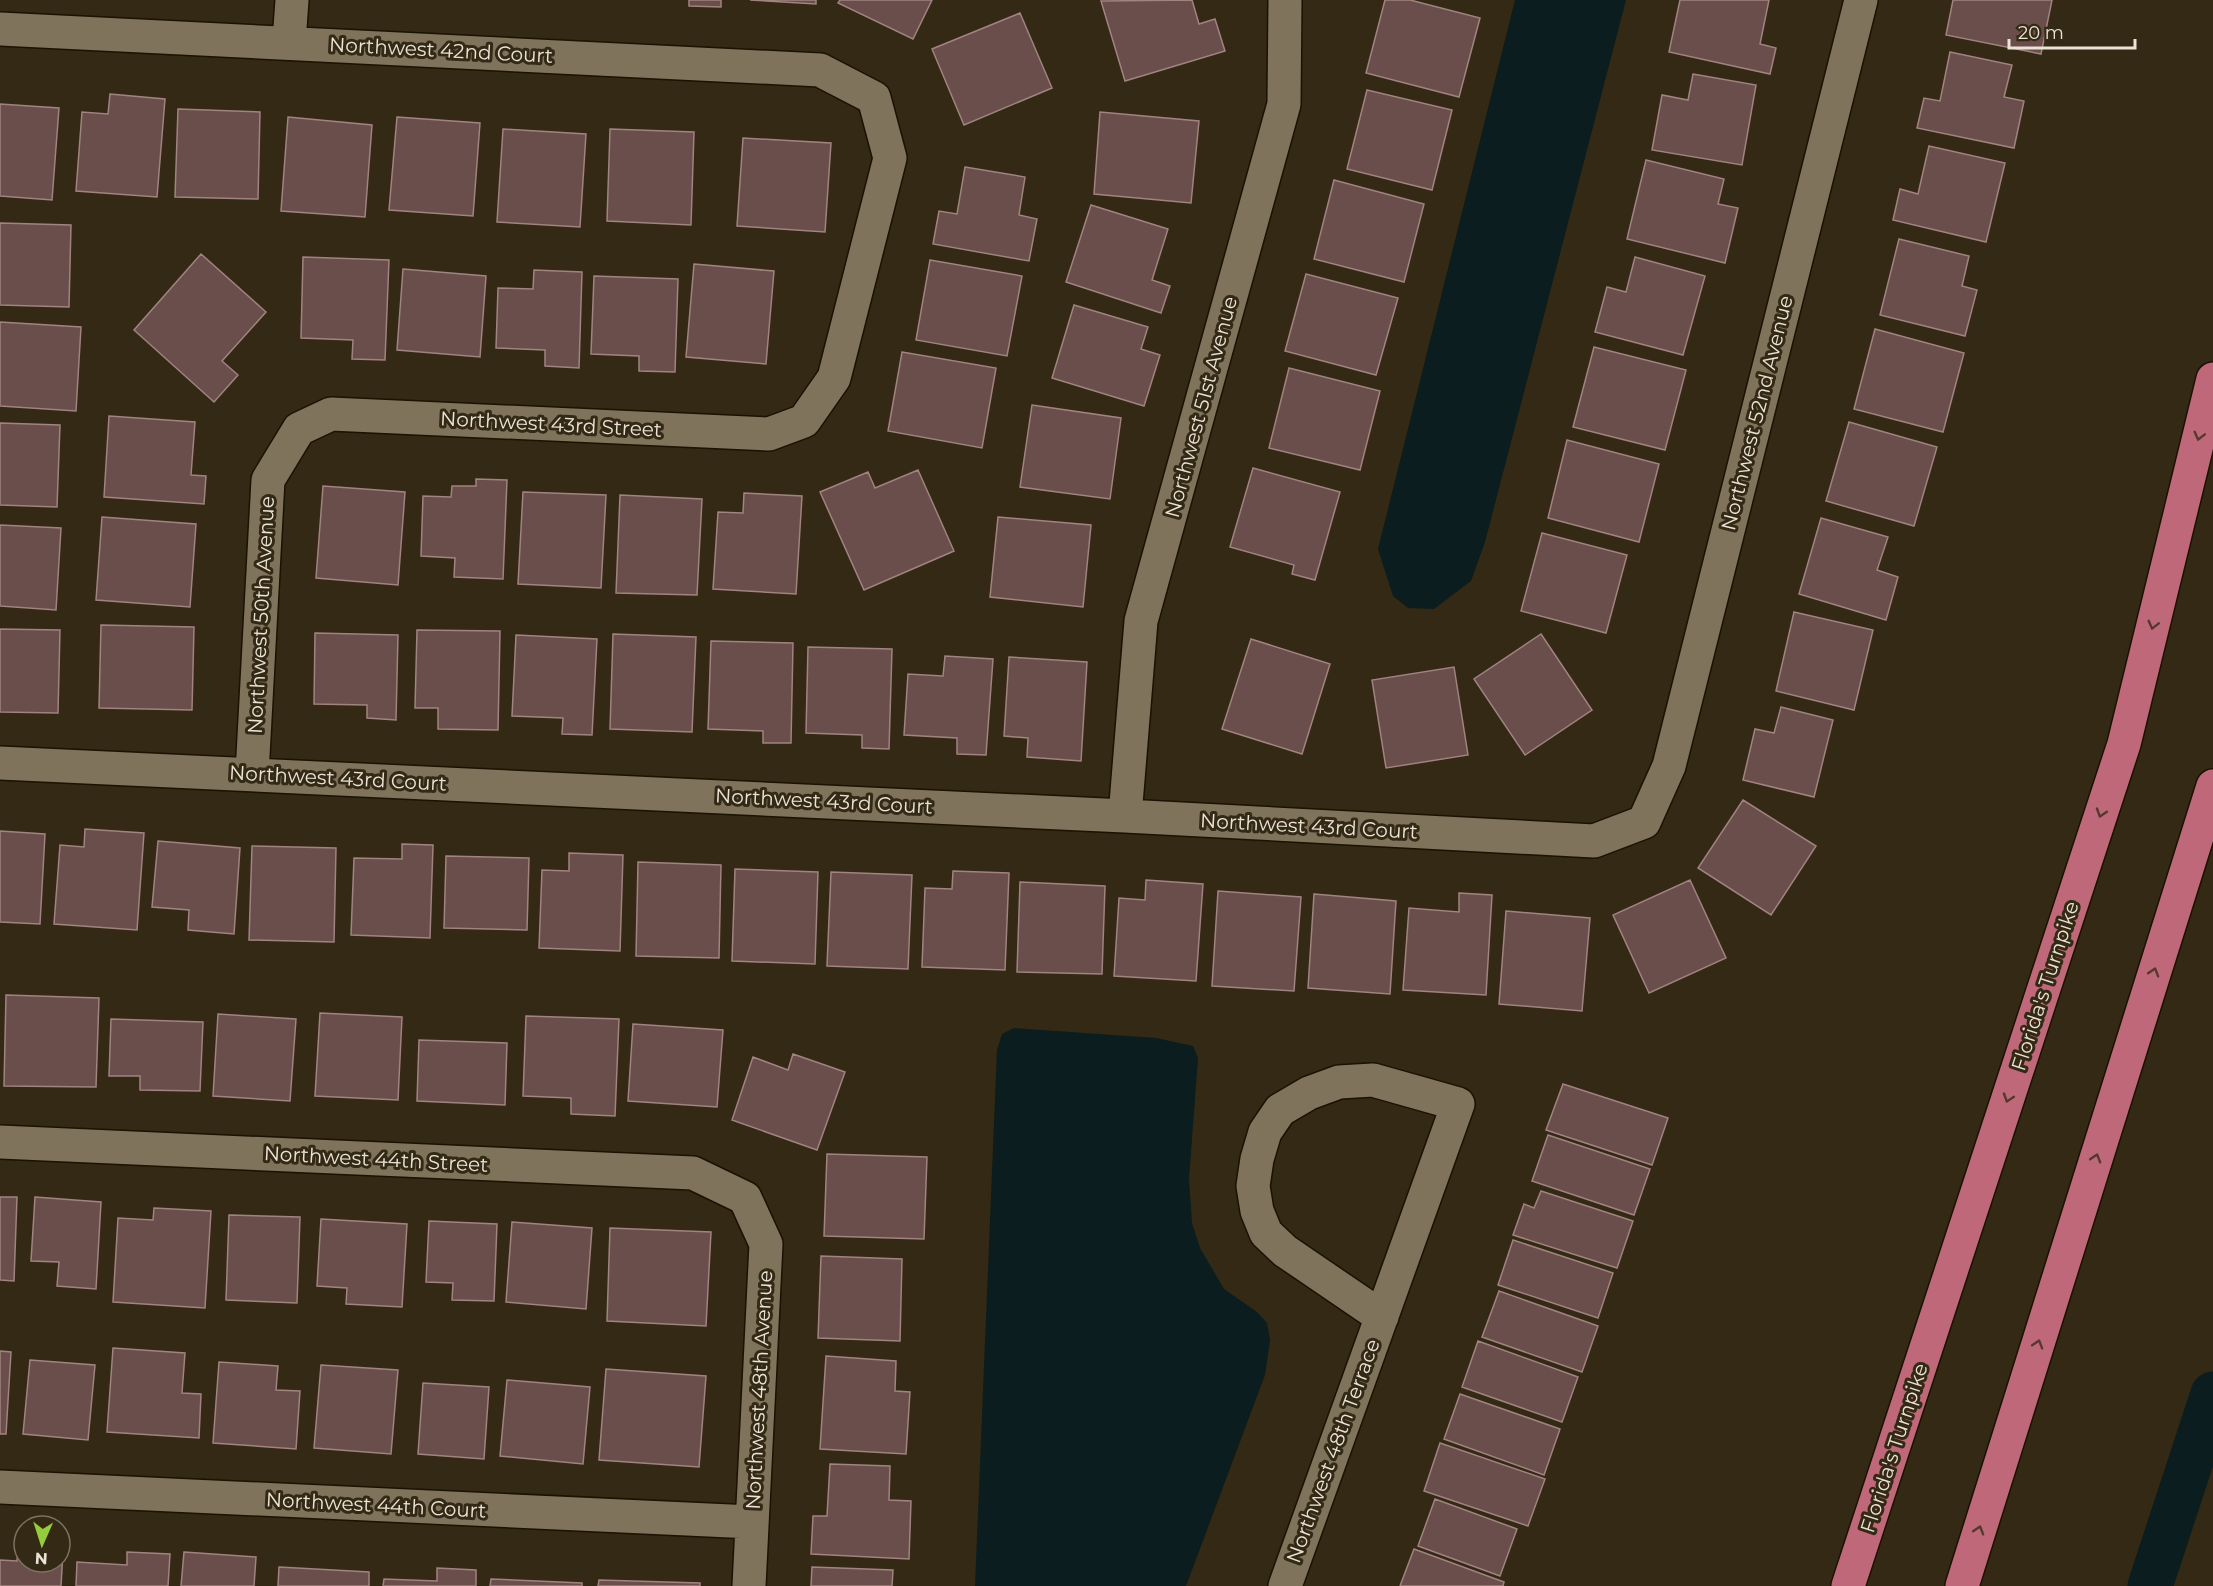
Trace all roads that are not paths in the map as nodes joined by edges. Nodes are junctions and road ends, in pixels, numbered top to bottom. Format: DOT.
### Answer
graph roads {
  1 [pos="292,0"];
  2 [pos="1285,0"];
  3 [pos="1861,0"];
  4 [pos="0,28"];
  5 [pos="289,42"];
  6 [pos="2213,379"];
  7 [pos="804,421"];
  8 [pos="299,429"];
  9 [pos="0,763"];
  10 [pos="252,774"];
  11 [pos="2213,786"];
  12 [pos="1125,816"];
  13 [pos="1644,822"];
  14 [pos="0,1142"];
  15 [pos="745,1198"];
  16 [pos="1382,1317"];
  17 [pos="0,1487"];
  18 [pos="752,1522"];
  19 [pos="749,1586"];
  20 [pos="1285,1586"];
  21 [pos="1848,1586"];
  22 [pos="1962,1586"];
  1 -- 5 [label="street"];
  2 -- 12 [label="street, Northwest 51st Avenue"];
  3 -- 13 [label="street, Northwest 52nd Avenue"];
  4 -- 5 [label="street, Northwest 42nd Court"];
  5 -- 7 [label="street, Northwest 42nd Court"];
  6 -- 21 [label="highway, Florida's Turnpike, one-way"];
  7 -- 8 [label="street, Northwest 43rd Street"];
  8 -- 10 [label="street, Northwest 50th Avenue"];
  9 -- 10 [label="street, Northwest 43rd Court"];
  10 -- 12 [label="street, Northwest 43rd Court"];
  22 -- 11 [label="highway, one-way"];
  12 -- 13 [label="street, Northwest 43rd Court"];
  14 -- 15 [label="street, Northwest 44th Street"];
  15 -- 18 [label="street, Northwest 48th Avenue"];
  16 -- 16 [label="street, Northwest 48th Terrace"];
  16 -- 20 [label="street, Northwest 48th Terrace"];
  17 -- 18 [label="street, Northwest 44th Court"];
  18 -- 19 [label="street, Northwest 48th Avenue"];
}
